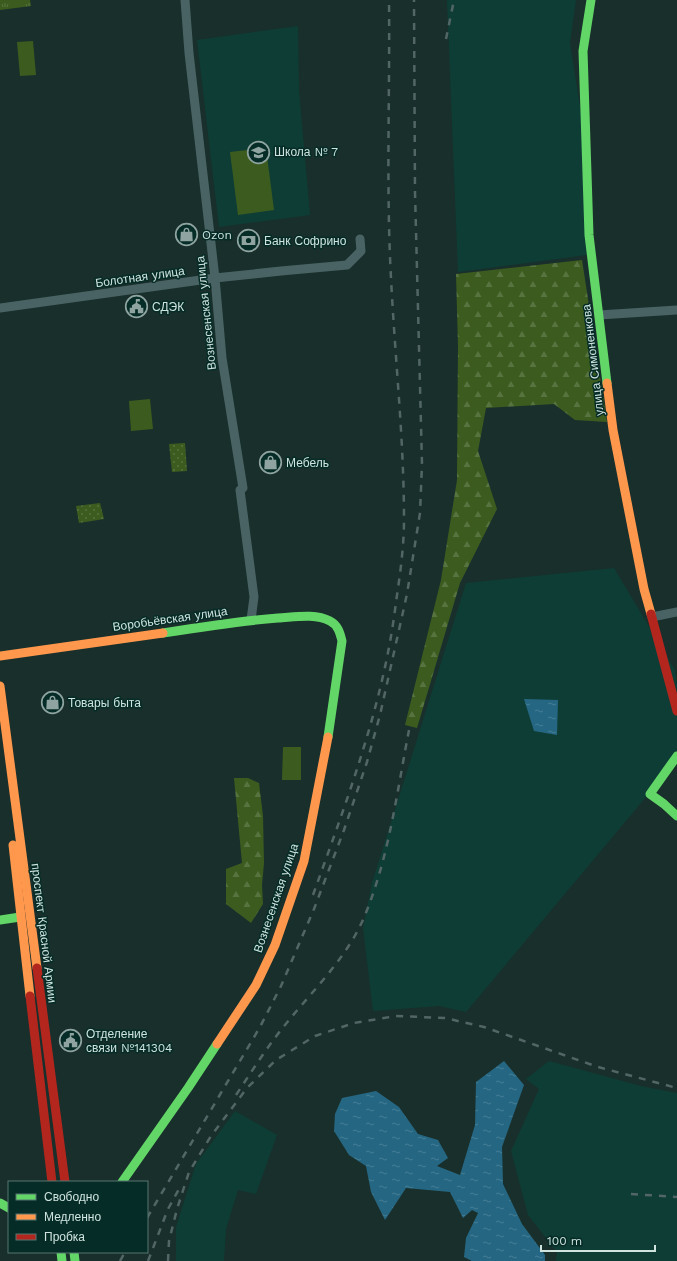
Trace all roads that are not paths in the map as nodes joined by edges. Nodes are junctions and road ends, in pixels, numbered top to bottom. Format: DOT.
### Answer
graph roads {
  1 [pos="185,0"];
  2 [pos="591,0"];
  3 [pos="360,239"];
  4 [pos="215,278"];
  5 [pos="0,308"];
  6 [pos="677,310"];
  7 [pos="599,315"];
  8 [pos="677,612"];
  9 [pos="652,617"];
  10 [pos="251,620"];
  11 [pos="339,630"];
  12 [pos="0,656"];
  13 [pos="0,686"];
  14 [pos="677,711"];
  15 [pos="0,730"];
  16 [pos="677,756"];
  17 [pos="677,816"];
  18 [pos="20,917"];
  19 [pos="0,920"];
  20 [pos="52,1181"];
  21 [pos="65,1181"];
  22 [pos="123,1181"];
  1 -- 4 [label="street, Вознесенская улица"];
  2 -- 7 [label="main road, улица Симоненкова"];
  3 -- 4 [label="street, Болотная улица"];
  4 -- 5 [label="street, Болотная улица"];
  4 -- 10 [label="street, Вознесенская улица"];
  6 -- 7 [label="street"];
  7 -- 9 [label="main road, улица Симоненкова"];
  8 -- 9 [label="street"];
  9 -- 14 [label="main road, улица Симоненкова"];
  10 -- 11 [label="main road, Воробьёвская улица"];
  10 -- 12 [label="main road, Воробьёвская улица"];
  11 -- 22 [label="main road, Вознесенская улица"];
  13 -- 21 [label="main road, проспект Красной Армии"];
  15 -- 18 [label="main road, проспект Красной Армии"];
  16 -- 17 [label="main road"];
  18 -- 19 [label="main road"];
  18 -- 20 [label="main road, проспект Красной Армии"];
}
